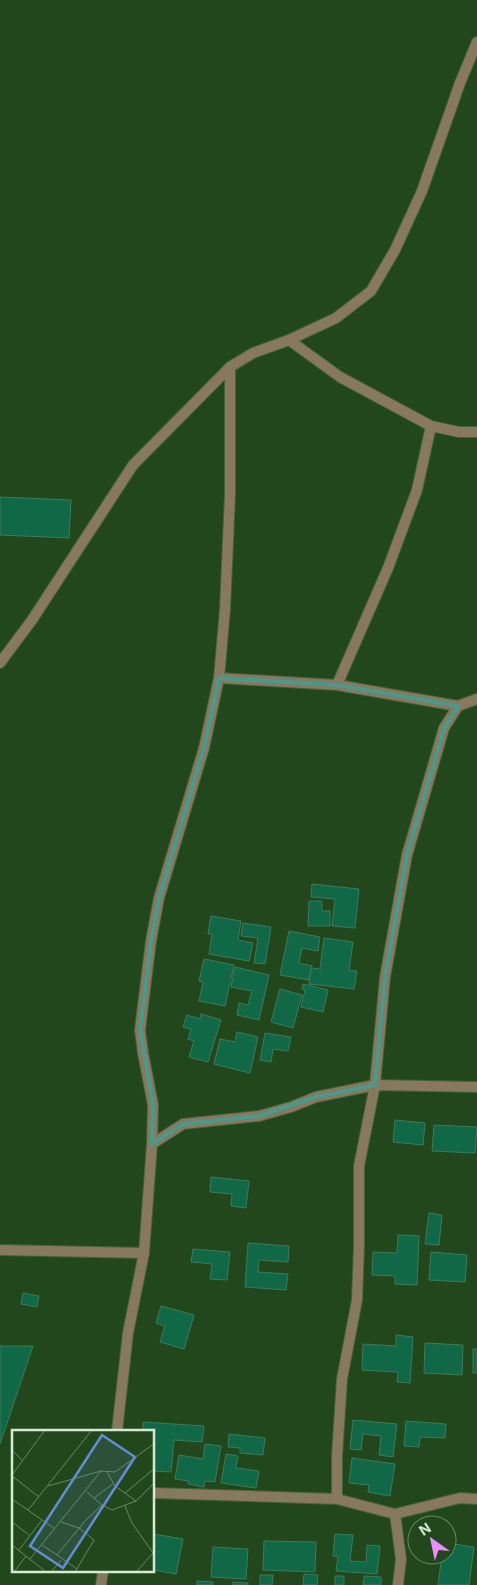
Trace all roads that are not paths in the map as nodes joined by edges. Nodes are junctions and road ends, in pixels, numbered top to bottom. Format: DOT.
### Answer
graph roads {
  1 [pos="477,42"];
  2 [pos="289,340"];
  3 [pos="230,367"];
  4 [pos="431,426"];
  5 [pos="477,432"];
  6 [pos="0,663"];
  7 [pos="219,678"];
  8 [pos="337,685"];
  9 [pos="477,699"];
  10 [pos="458,706"];
  11 [pos="376,1085"];
  12 [pos="477,1087"];
  13 [pos="152,1144"];
  14 [pos="0,1250"];
  15 [pos="144,1253"];
  16 [pos="117,1430"];
  17 [pos="155,1493"];
  18 [pos="337,1499"];
  19 [pos="477,1499"];
  20 [pos="395,1514"];
  21 [pos="103,1572"];
  22 [pos="101,1585"];
  23 [pos="398,1585"];
  1 -- 2 [label="street"];
  2 -- 3 [label="street"];
  2 -- 4 [label="street"];
  3 -- 6 [label="street"];
  3 -- 7 [label="street"];
  4 -- 5 [label="street"];
  4 -- 8 [label="street"];
  7 -- 8 [label="street"];
  7 -- 13 [label="street"];
  8 -- 10 [label="street"];
  9 -- 10 [label="street"];
  10 -- 11 [label="street"];
  11 -- 12 [label="street"];
  11 -- 13 [label="street"];
  11 -- 18 [label="street"];
  13 -- 15 [label="street"];
  14 -- 15 [label="street"];
  15 -- 16 [label="street"];
  17 -- 18 [label="street"];
  18 -- 20 [label="street"];
  19 -- 20 [label="street"];
  20 -- 23 [label="street"];
  21 -- 22 [label="street"];
}
